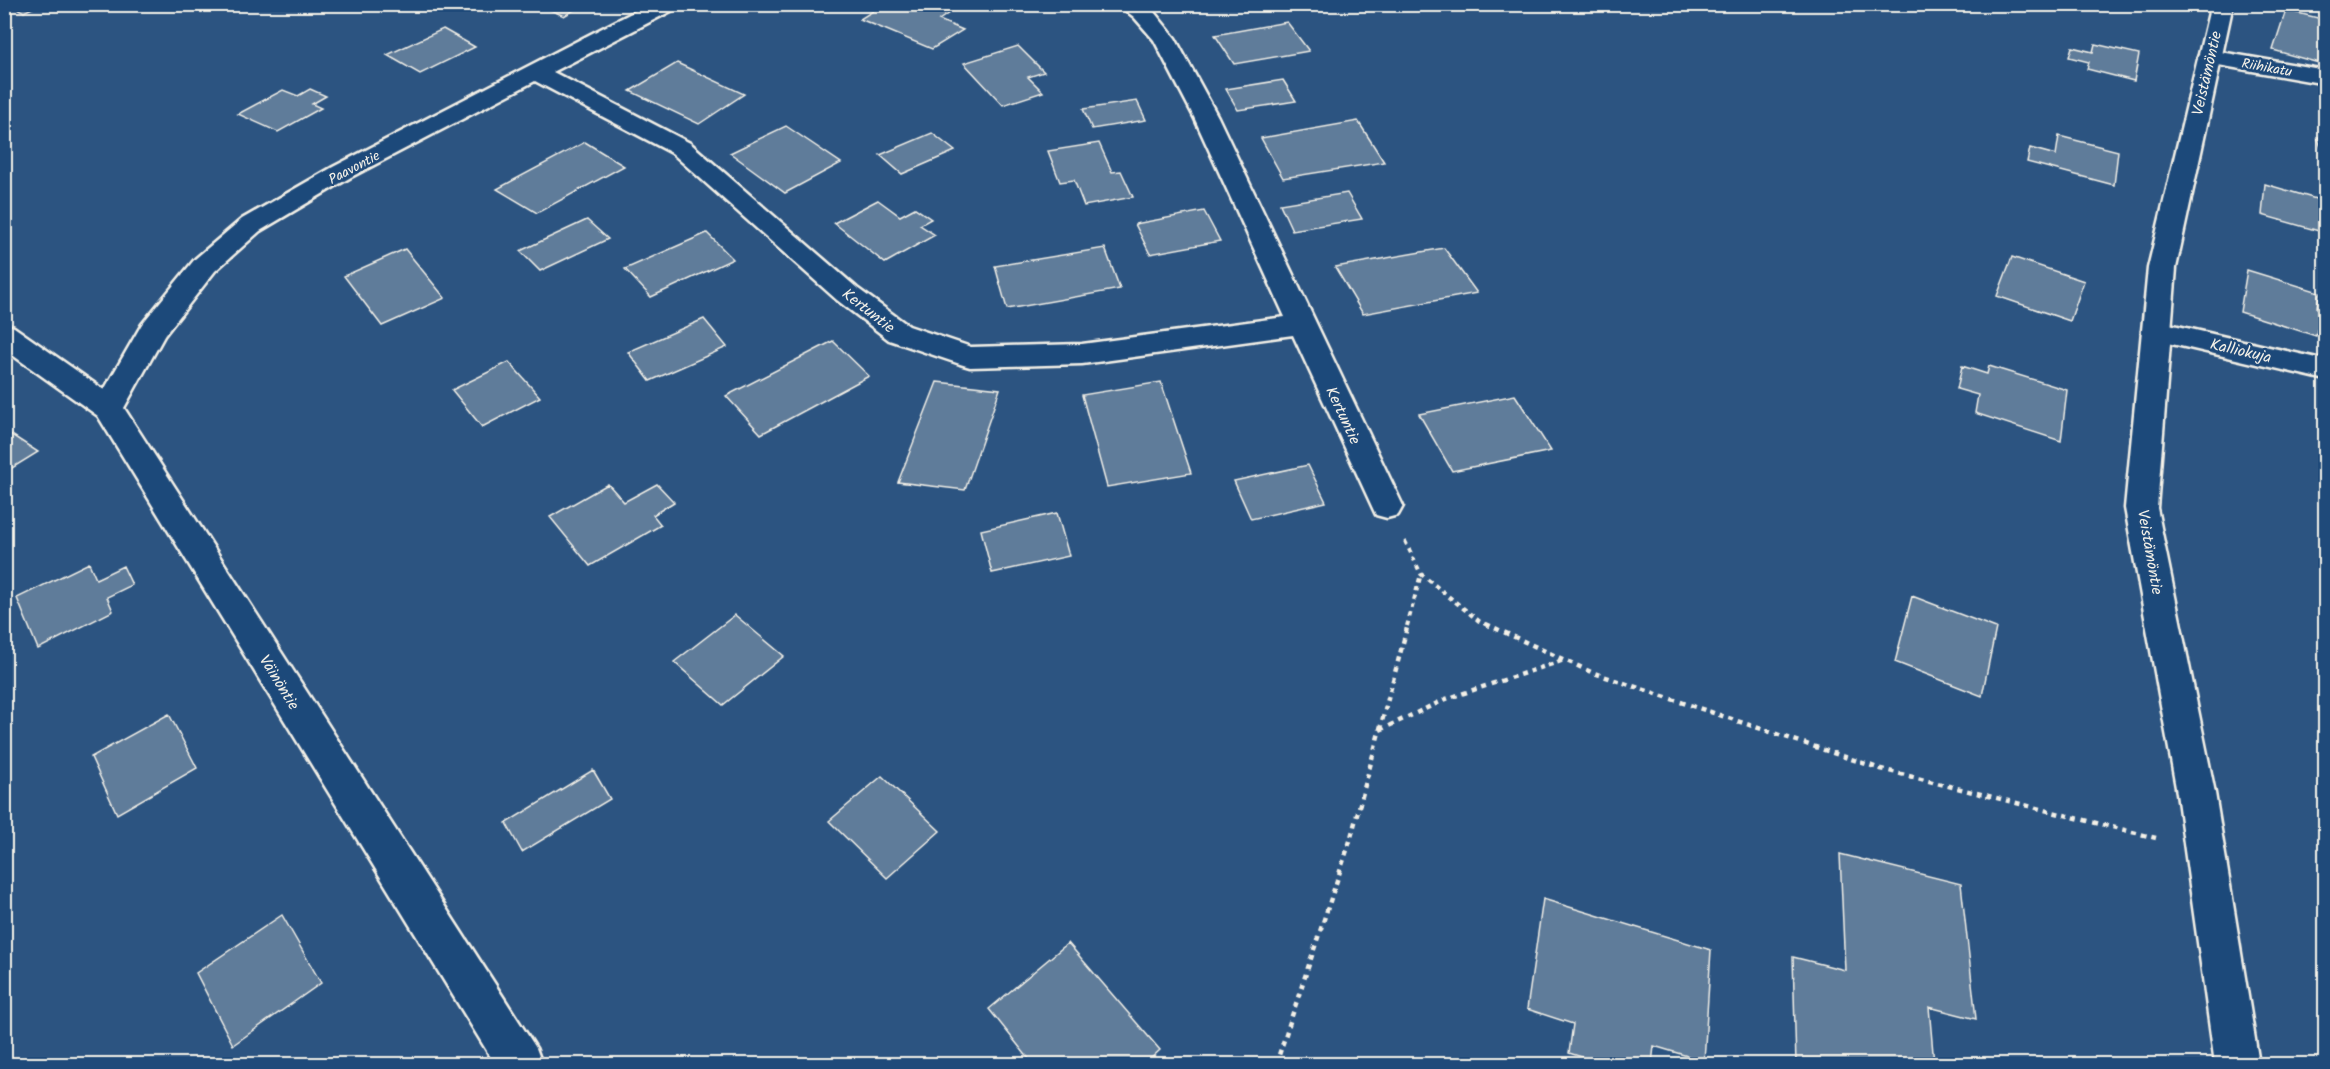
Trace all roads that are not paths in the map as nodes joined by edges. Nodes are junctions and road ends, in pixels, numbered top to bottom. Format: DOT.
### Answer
graph roads {
  1 [pos="667,4"];
  2 [pos="1128,4"];
  3 [pos="2222,4"];
  4 [pos="2209,57"];
  5 [pos="537,73"];
  6 [pos="2325,77"];
  7 [pos="1302,324"];
  8 [pos="2156,330"];
  9 [pos="4,334"];
  10 [pos="2325,370"];
  11 [pos="109,408"];
  12 [pos="1387,506"];
  13 [pos="519,1065"];
  14 [pos="2237,1065"];
  1 -- 5 [label="street, Paavontie"];
  2 -- 7 [label="street, Kertuntie"];
  3 -- 4 [label="street, Veistämöntie"];
  4 -- 6 [label="street, Riihikatu"];
  4 -- 8 [label="street, Veistämöntie"];
  5 -- 7 [label="street, Kertuntie"];
  5 -- 11 [label="street, Paavontie"];
  7 -- 12 [label="street, Kertuntie"];
  8 -- 10 [label="street, Kalliokuja"];
  8 -- 14 [label="street, Veistämöntie"];
  9 -- 11 [label="street, Väinöntie"];
  11 -- 13 [label="street, Väinöntie"];
}
